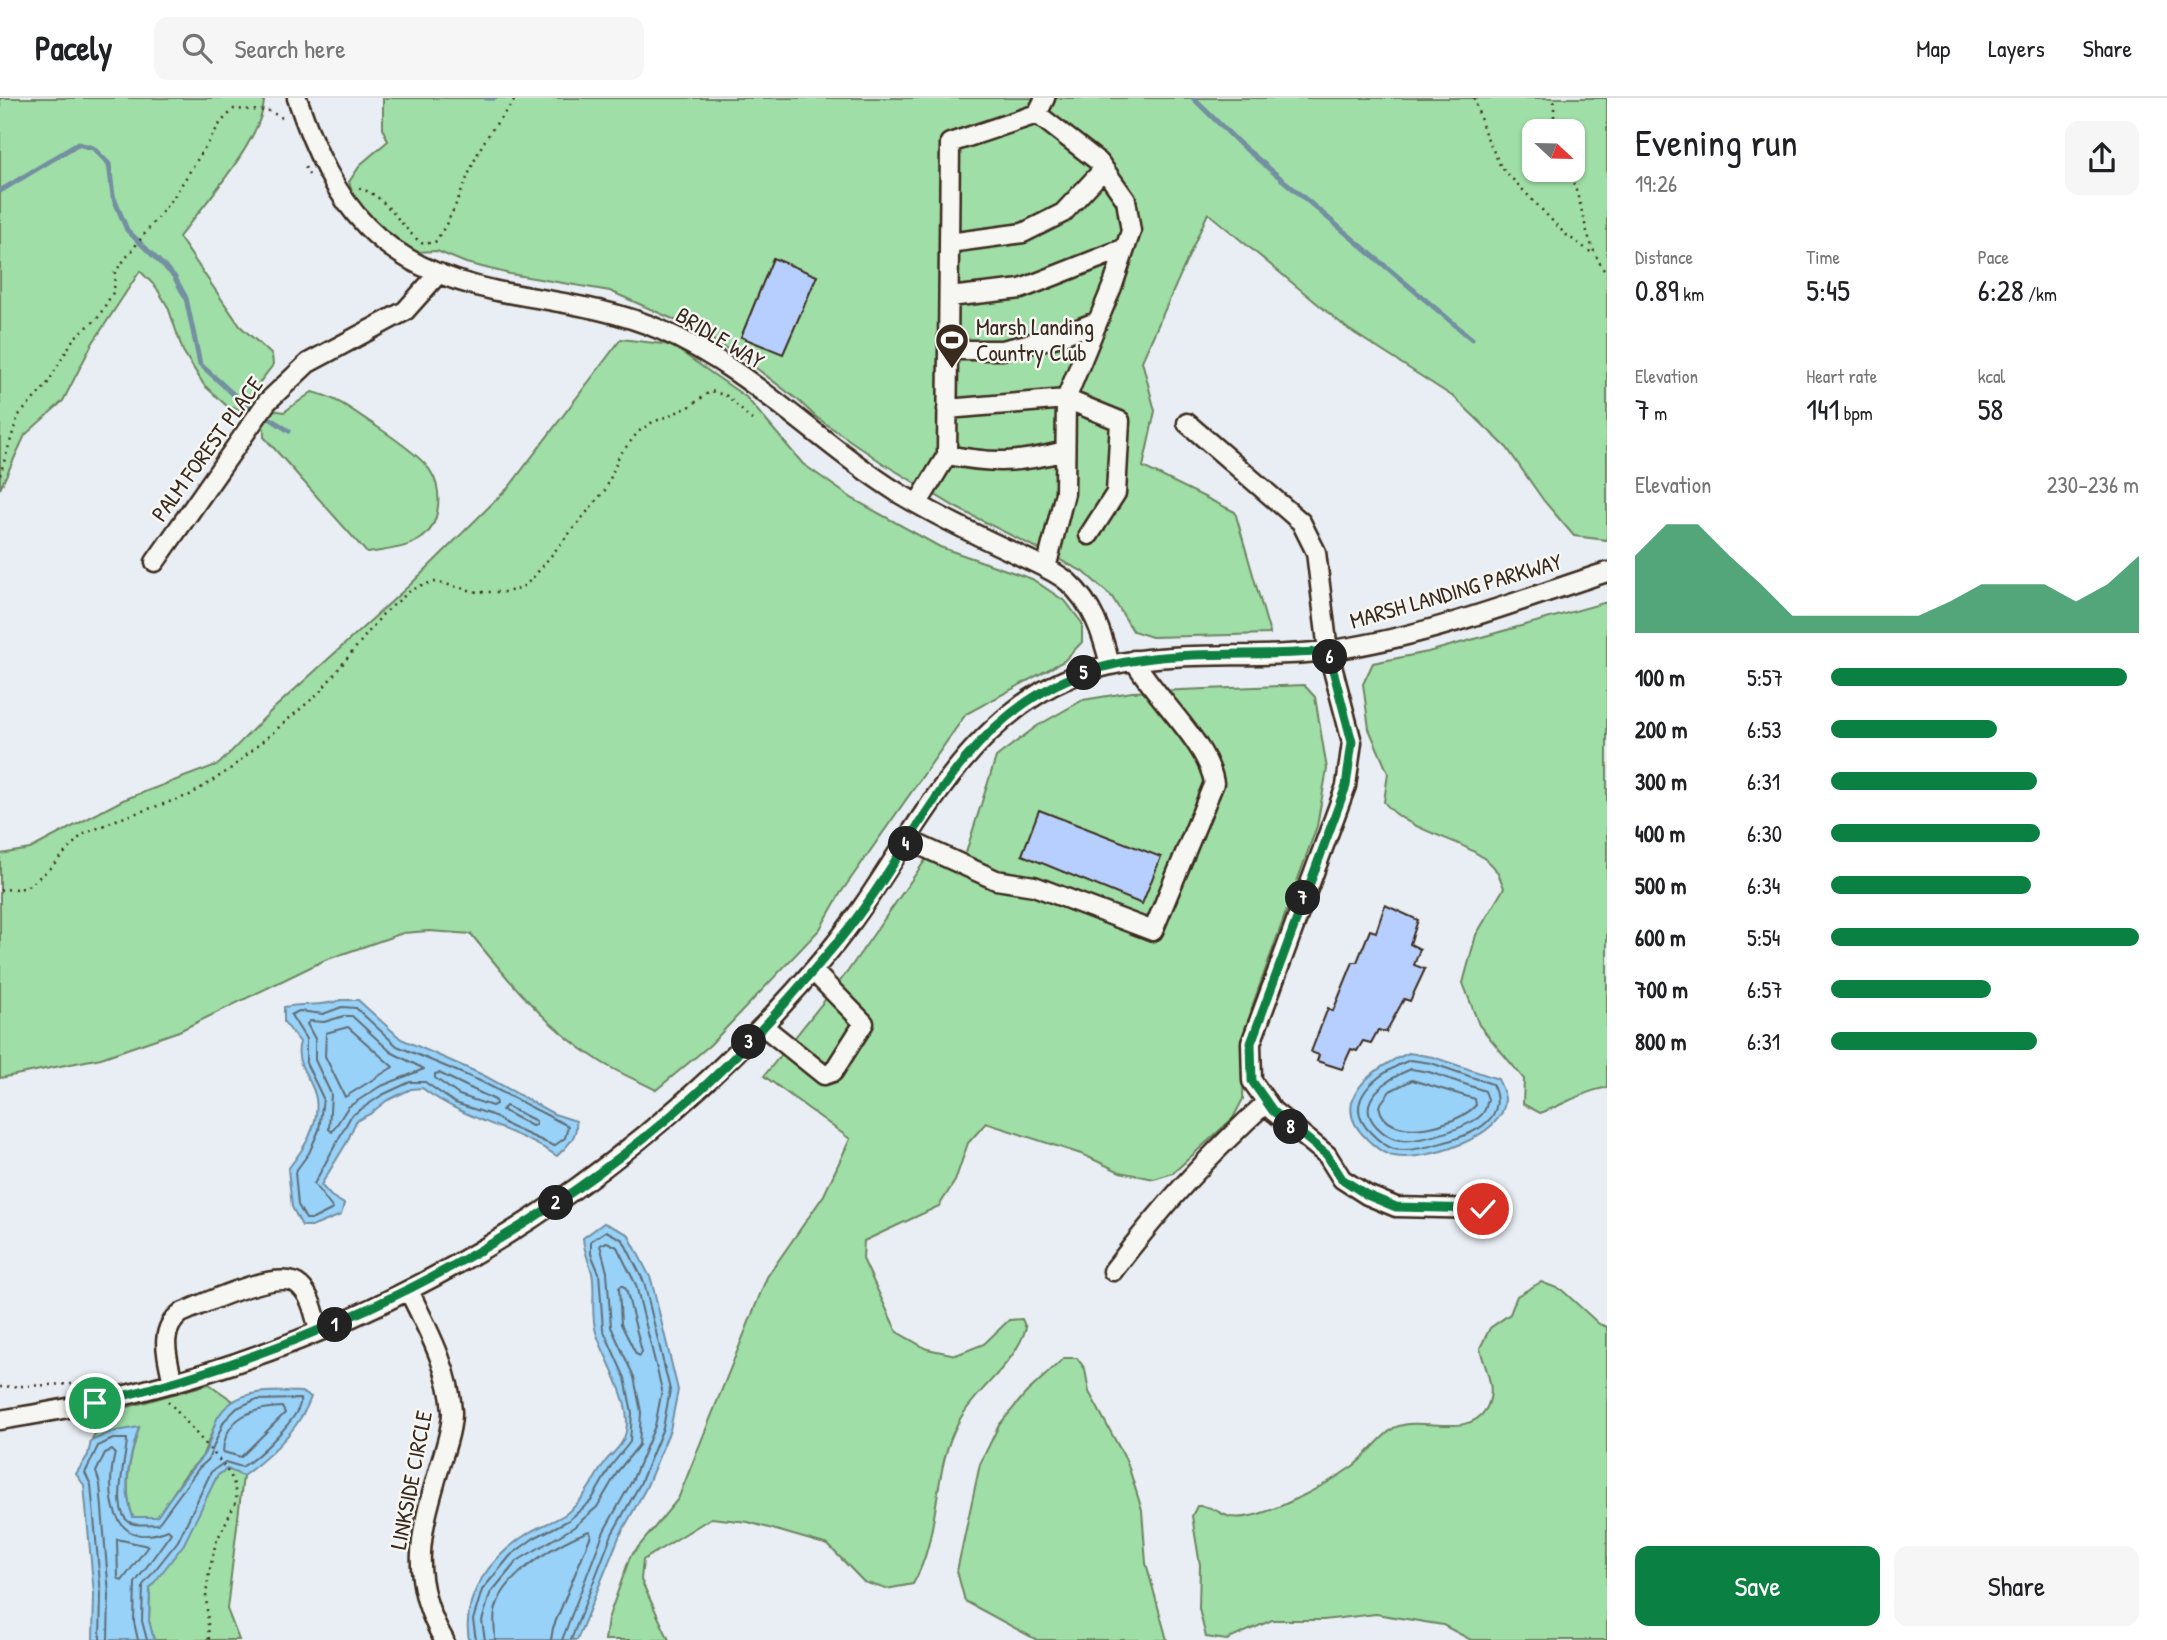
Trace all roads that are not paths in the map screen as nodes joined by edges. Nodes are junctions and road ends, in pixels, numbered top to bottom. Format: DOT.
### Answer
graph roads {
  1 [pos="297,98"];
  2 [pos="1041,106"];
  3 [pos="1104,169"];
  4 [pos="949,243"];
  5 [pos="1125,248"];
  6 [pos="439,273"];
  7 [pos="948,297"];
  8 [pos="1098,321"];
  9 [pos="948,350"];
  10 [pos="1066,399"];
  11 [pos="947,409"];
  12 [pos="1186,423"];
  13 [pos="1065,451"];
  14 [pos="947,455"];
  15 [pos="918,503"];
  16 [pos="1089,535"];
  17 [pos="155,562"];
  18 [pos="1046,568"];
  19 [pos="1607,572"];
  20 [pos="1328,651"];
  21 [pos="1134,660"];
  22 [pos="1110,664"];
  23 [pos="908,840"];
  24 [pos="813,971"];
  25 [pos="764,1026"];
  26 [pos="1267,1102"];
  27 [pos="1483,1209"];
  28 [pos="1114,1271"];
  29 [pos="409,1291"];
  30 [pos="319,1331"];
  31 [pos="169,1391"];
  32 [pos="0,1420"];
  33 [pos="444,1640"];
  1 -- 6 [label="street, BRIDLE WAY"];
  2 -- 3 [label="street"];
  2 -- 4 [label="street"];
  3 -- 4 [label="street"];
  3 -- 5 [label="street"];
  4 -- 7 [label="street"];
  5 -- 7 [label="street"];
  5 -- 8 [label="street"];
  6 -- 15 [label="street, BRIDLE WAY"];
  6 -- 17 [label="street, PALM FOREST PLACE"];
  7 -- 9 [label="street"];
  8 -- 9 [label="street"];
  8 -- 10 [label="street"];
  9 -- 11 [label="street"];
  10 -- 11 [label="street"];
  10 -- 13 [label="street"];
  10 -- 16 [label="street"];
  11 -- 14 [label="street"];
  12 -- 20 [label="street"];
  13 -- 14 [label="street"];
  13 -- 18 [label="street"];
  14 -- 15 [label="street"];
  15 -- 18 [label="street, BRIDLE WAY"];
  18 -- 22 [label="street, BRIDLE WAY"];
  19 -- 20 [label="street, MARSH LANDING PARKWAY"];
  20 -- 21 [label="street, MARSH LANDING PARKWAY"];
  20 -- 26 [label="street"];
  21 -- 22 [label="street, MARSH LANDING PARKWAY"];
  21 -- 23 [label="street"];
  22 -- 23 [label="street, MARSH LANDING PARKWAY"];
  23 -- 24 [label="street, MARSH LANDING PARKWAY"];
  24 -- 25 [label="street, MARSH LANDING PARKWAY"];
  24 -- 25 [label="street"];
  25 -- 29 [label="street, MARSH LANDING PARKWAY"];
  26 -- 27 [label="street"];
  26 -- 28 [label="street"];
  29 -- 30 [label="street, MARSH LANDING PARKWAY"];
  29 -- 33 [label="street, LINKSIDE CIRCLE"];
  30 -- 31 [label="street, MARSH LANDING PARKWAY"];
  30 -- 31 [label="street"];
  31 -- 32 [label="street, MARSH LANDING PARKWAY"];
}
